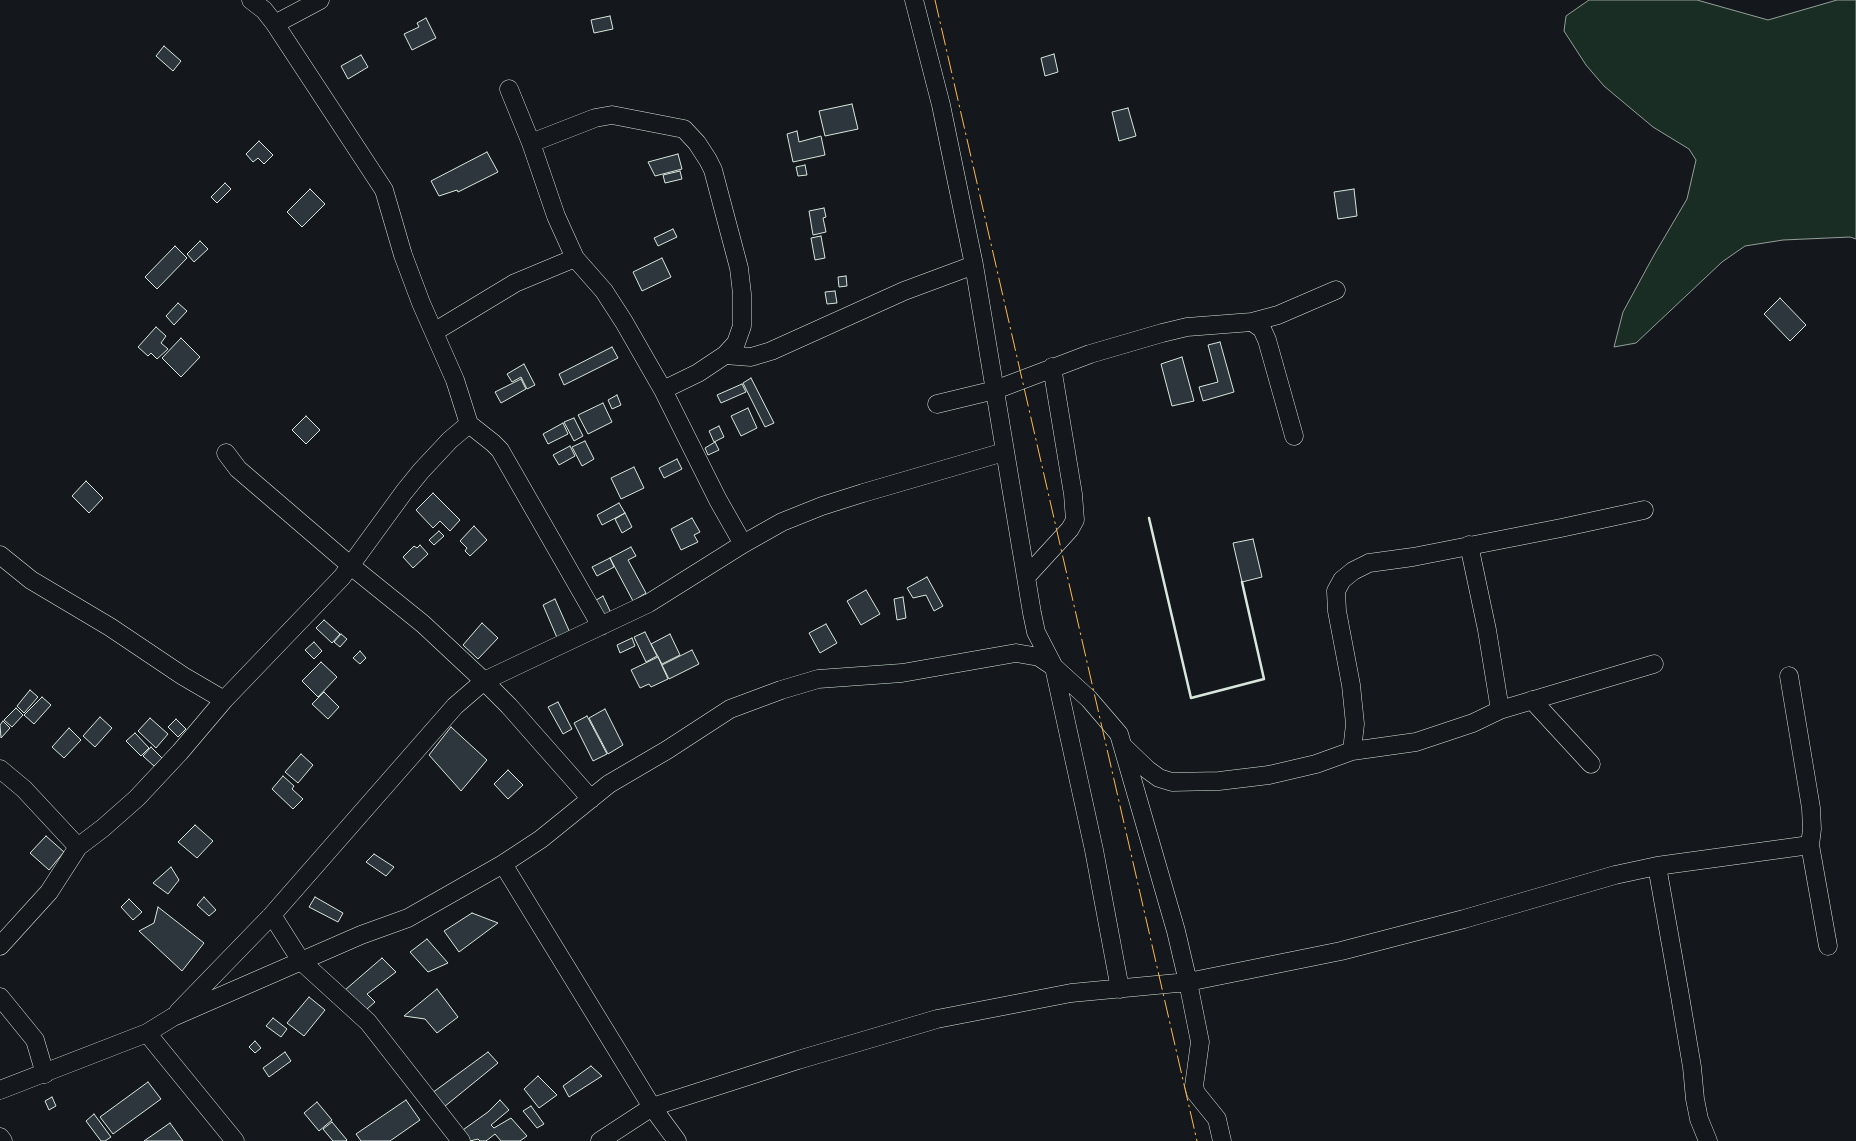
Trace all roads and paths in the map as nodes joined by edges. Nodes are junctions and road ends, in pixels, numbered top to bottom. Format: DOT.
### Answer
graph roads {
  1 [pos="251,0"];
  2 [pos="320,0"];
  3 [pos="914,0"];
  4 [pos="275,24"];
  5 [pos="508,89"];
  6 [pos="531,144"];
  7 [pos="576,258"];
  8 [pos="974,265"];
  9 [pos="1336,290"];
  10 [pos="1252,322"];
  11 [pos="434,332"];
  12 [pos="725,355"];
  13 [pos="1052,367"];
  14 [pos="663,390"];
  15 [pos="995,390"];
  16 [pos="937,404"];
  17 [pos="469,424"];
  18 [pos="1294,436"];
  19 [pos="1004,452"];
  20 [pos="226,453"];
  21 [pos="1644,510"];
  22 [pos="743,544"];
  23 [pos="1469,545"];
  24 [pos="0,555"];
  25 [pos="351,566"];
  26 [pos="1027,576"];
  27 [pos="601,626"];
  28 [pos="1654,664"];
  29 [pos="1054,667"];
  30 [pos="1789,676"];
  31 [pos="484,681"];
  32 [pos="224,700"];
  33 [pos="1532,700"];
  34 [pos="1500,710"];
  35 [pos="1122,744"];
  36 [pos="1352,751"];
  37 [pos="1592,764"];
  38 [pos="0,769"];
  39 [pos="591,799"];
  40 [pos="1810,845"];
  41 [pos="78,847"];
  42 [pos="503,864"];
  43 [pos="1657,866"];
  44 [pos="272,915"];
  45 [pos="0,946"];
  46 [pos="1828,946"];
  47 [pos="301,962"];
  48 [pos="1188,982"];
  49 [pos="1120,988"];
  50 [pos="0,998"];
  51 [pos="173,1017"];
  52 [pos="147,1033"];
  53 [pos="45,1074"];
  54 [pos="0,1090"];
  55 [pos="652,1107"];
  56 [pos="0,1137"];
  57 [pos="3,1141"];
  58 [pos="235,1141"];
  59 [pos="461,1141"];
  60 [pos="600,1141"];
  61 [pos="677,1141"];
  62 [pos="1222,1141"];
  63 [pos="1708,1141"];
  1 -- 4 [label="street"];
  2 -- 4 [label="street"];
  3 -- 8 [label="street"];
  4 -- 11 [label="street"];
  5 -- 6 [label="street"];
  6 -- 7 [label="street"];
  6 -- 12 [label="street"];
  7 -- 11 [label="street"];
  7 -- 14 [label="street"];
  8 -- 12 [label="street"];
  8 -- 15 [label="street"];
  9 -- 10 [label="street"];
  10 -- 13 [label="street"];
  10 -- 18 [label="street"];
  11 -- 17 [label="street"];
  12 -- 14 [label="street"];
  13 -- 15 [label="street"];
  13 -- 26 [label="street"];
  14 -- 22 [label="street"];
  15 -- 16 [label="street"];
  15 -- 19 [label="street"];
  17 -- 25 [label="street"];
  17 -- 27 [label="street"];
  19 -- 22 [label="street"];
  19 -- 26 [label="street"];
  20 -- 25 [label="street"];
  21 -- 23 [label="street"];
  22 -- 27 [label="street"];
  23 -- 34 [label="street"];
  23 -- 36 [label="street"];
  24 -- 32 [label="street"];
  25 -- 31 [label="street"];
  25 -- 32 [label="street"];
  26 -- 29 [label="street"];
  27 -- 31 [label="street"];
  28 -- 33 [label="street"];
  29 -- 35 [label="street"];
  29 -- 39 [label="street"];
  29 -- 49 [label="street"];
  30 -- 40 [label="street"];
  31 -- 39 [label="street"];
  31 -- 44 [label="street"];
  32 -- 41 [label="street"];
  33 -- 34 [label="street"];
  33 -- 37 [label="street"];
  34 -- 36 [label="street"];
  35 -- 36 [label="street"];
  35 -- 48 [label="street"];
  38 -- 41 [label="street"];
  39 -- 42 [label="street"];
  40 -- 43 [label="street"];
  40 -- 46 [label="street"];
  41 -- 45 [label="street"];
  42 -- 47 [label="street"];
  42 -- 55 [label="street"];
  43 -- 48 [label="street"];
  43 -- 63 [label="street"];
  44 -- 47 [label="street"];
  44 -- 51 [label="street"];
  47 -- 51 [label="street"];
  47 -- 59 [label="street"];
  48 -- 49 [label="street"];
  48 -- 62 [label="street"];
  49 -- 55 [label="street"];
  50 -- 53 [label="street"];
  51 -- 52 [label="street"];
  52 -- 53 [label="street"];
  52 -- 58 [label="street"];
  53 -- 54 [label="street"];
  55 -- 60 [label="street"];
  55 -- 61 [label="street"];
  56 -- 57 [label="street"];
}
